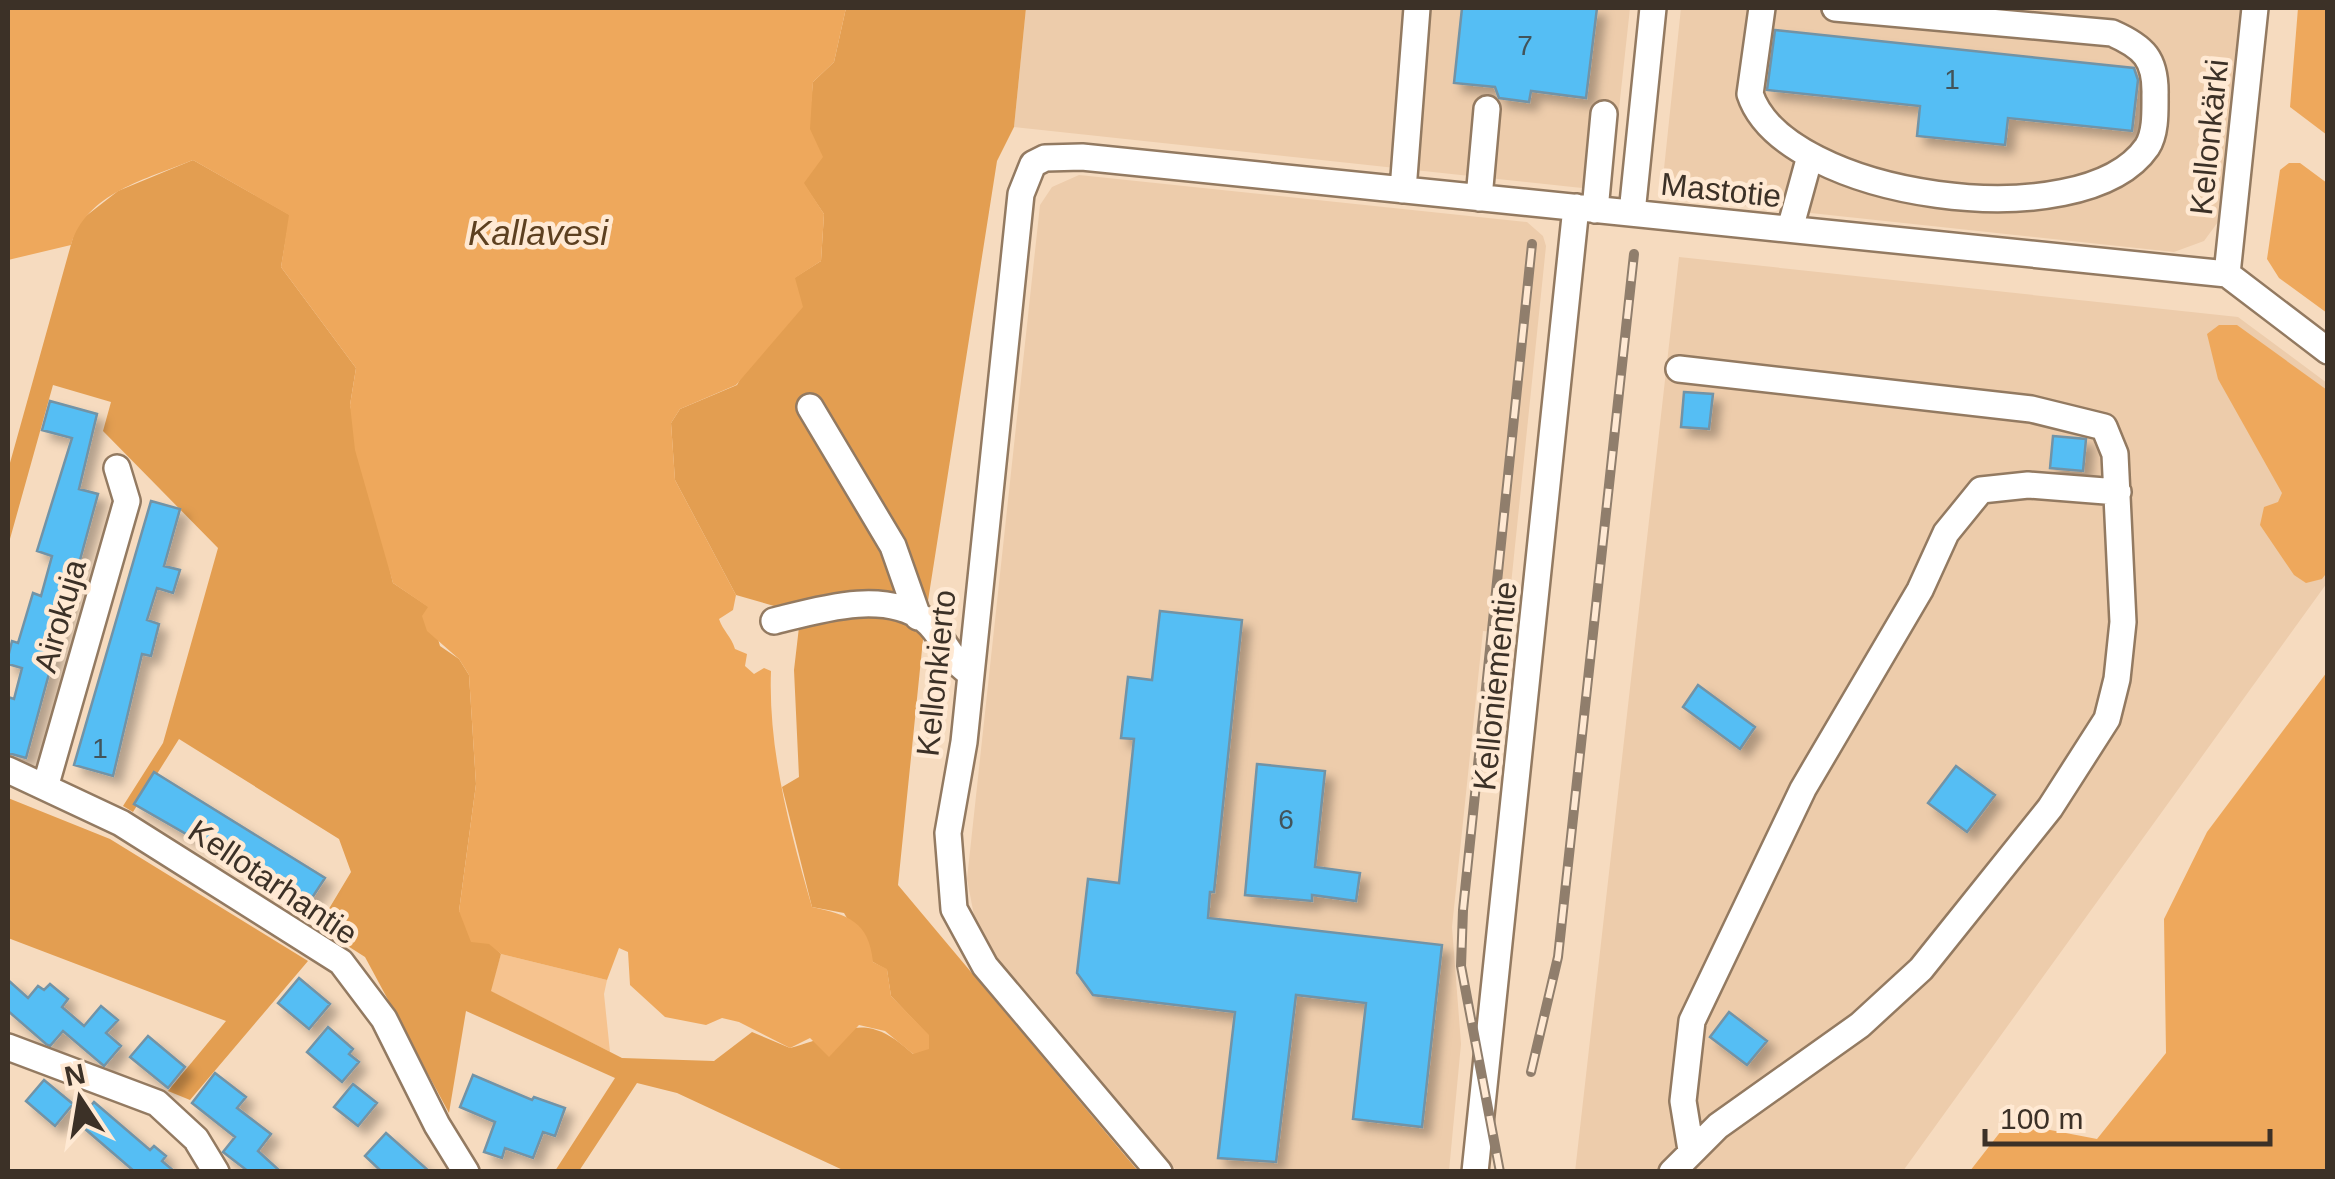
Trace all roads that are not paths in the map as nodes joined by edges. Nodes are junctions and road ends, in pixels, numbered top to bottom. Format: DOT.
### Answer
graph roads {
  1 [pos="1418,8"];
  2 [pos="1653,8"];
  3 [pos="1762,8"];
  4 [pos="1835,8"];
  5 [pos="2255,8"];
  6 [pos="1487,109"];
  7 [pos="1604,114"];
  8 [pos="1810,156"];
  9 [pos="1082,157"];
  10 [pos="1402,190"];
  11 [pos="1479,198"];
  12 [pos="1585,208"];
  13 [pos="1632,214"];
  14 [pos="1790,230"];
  15 [pos="2228,274"];
  16 [pos="2328,351"];
  17 [pos="1679,369"];
  18 [pos="810,407"];
  19 [pos="117,468"];
  20 [pos="2118,492"];
  21 [pos="918,617"];
  22 [pos="774,622"];
  23 [pos="969,673"];
  24 [pos="8,770"];
  25 [pos="46,784"];
  26 [pos="8,1047"];
  27 [pos="1692,1150"];
  28 [pos="216,1172"];
  29 [pos="466,1172"];
  30 [pos="1159,1172"];
  31 [pos="1475,1172"];
  32 [pos="1672,1172"];
  1 -- 10 [label="street"];
  2 -- 13 [label="street"];
  3 -- 8 [label="street"];
  4 -- 8 [label="street"];
  5 -- 15 [label="street, Kellonkärki"];
  6 -- 11 [label="street"];
  7 -- 12 [label="street, Kelloniementie"];
  8 -- 14 [label="street"];
  9 -- 10 [label="street, Mastotie"];
  9 -- 23 [label="street, Kellonkierto"];
  10 -- 11 [label="street, Mastotie"];
  11 -- 12 [label="street, Mastotie"];
  12 -- 13 [label="street, Mastotie"];
  12 -- 31 [label="street, Kelloniementie"];
  13 -- 14 [label="street, Mastotie"];
  14 -- 15 [label="street, Mastotie"];
  15 -- 16 [label="street"];
  17 -- 20 [label="street"];
  18 -- 21 [label="street"];
  19 -- 25 [label="street, Airokuja"];
  20 -- 27 [label="street"];
  20 -- 27 [label="street"];
  21 -- 22 [label="street"];
  21 -- 23 [label="street"];
  23 -- 30 [label="street, Kellonkierto"];
  24 -- 25 [label="street, Kellotarhantie"];
  25 -- 29 [label="street, Kellotarhantie"];
  26 -- 28 [label="street"];
  27 -- 32 [label="street"];
}
